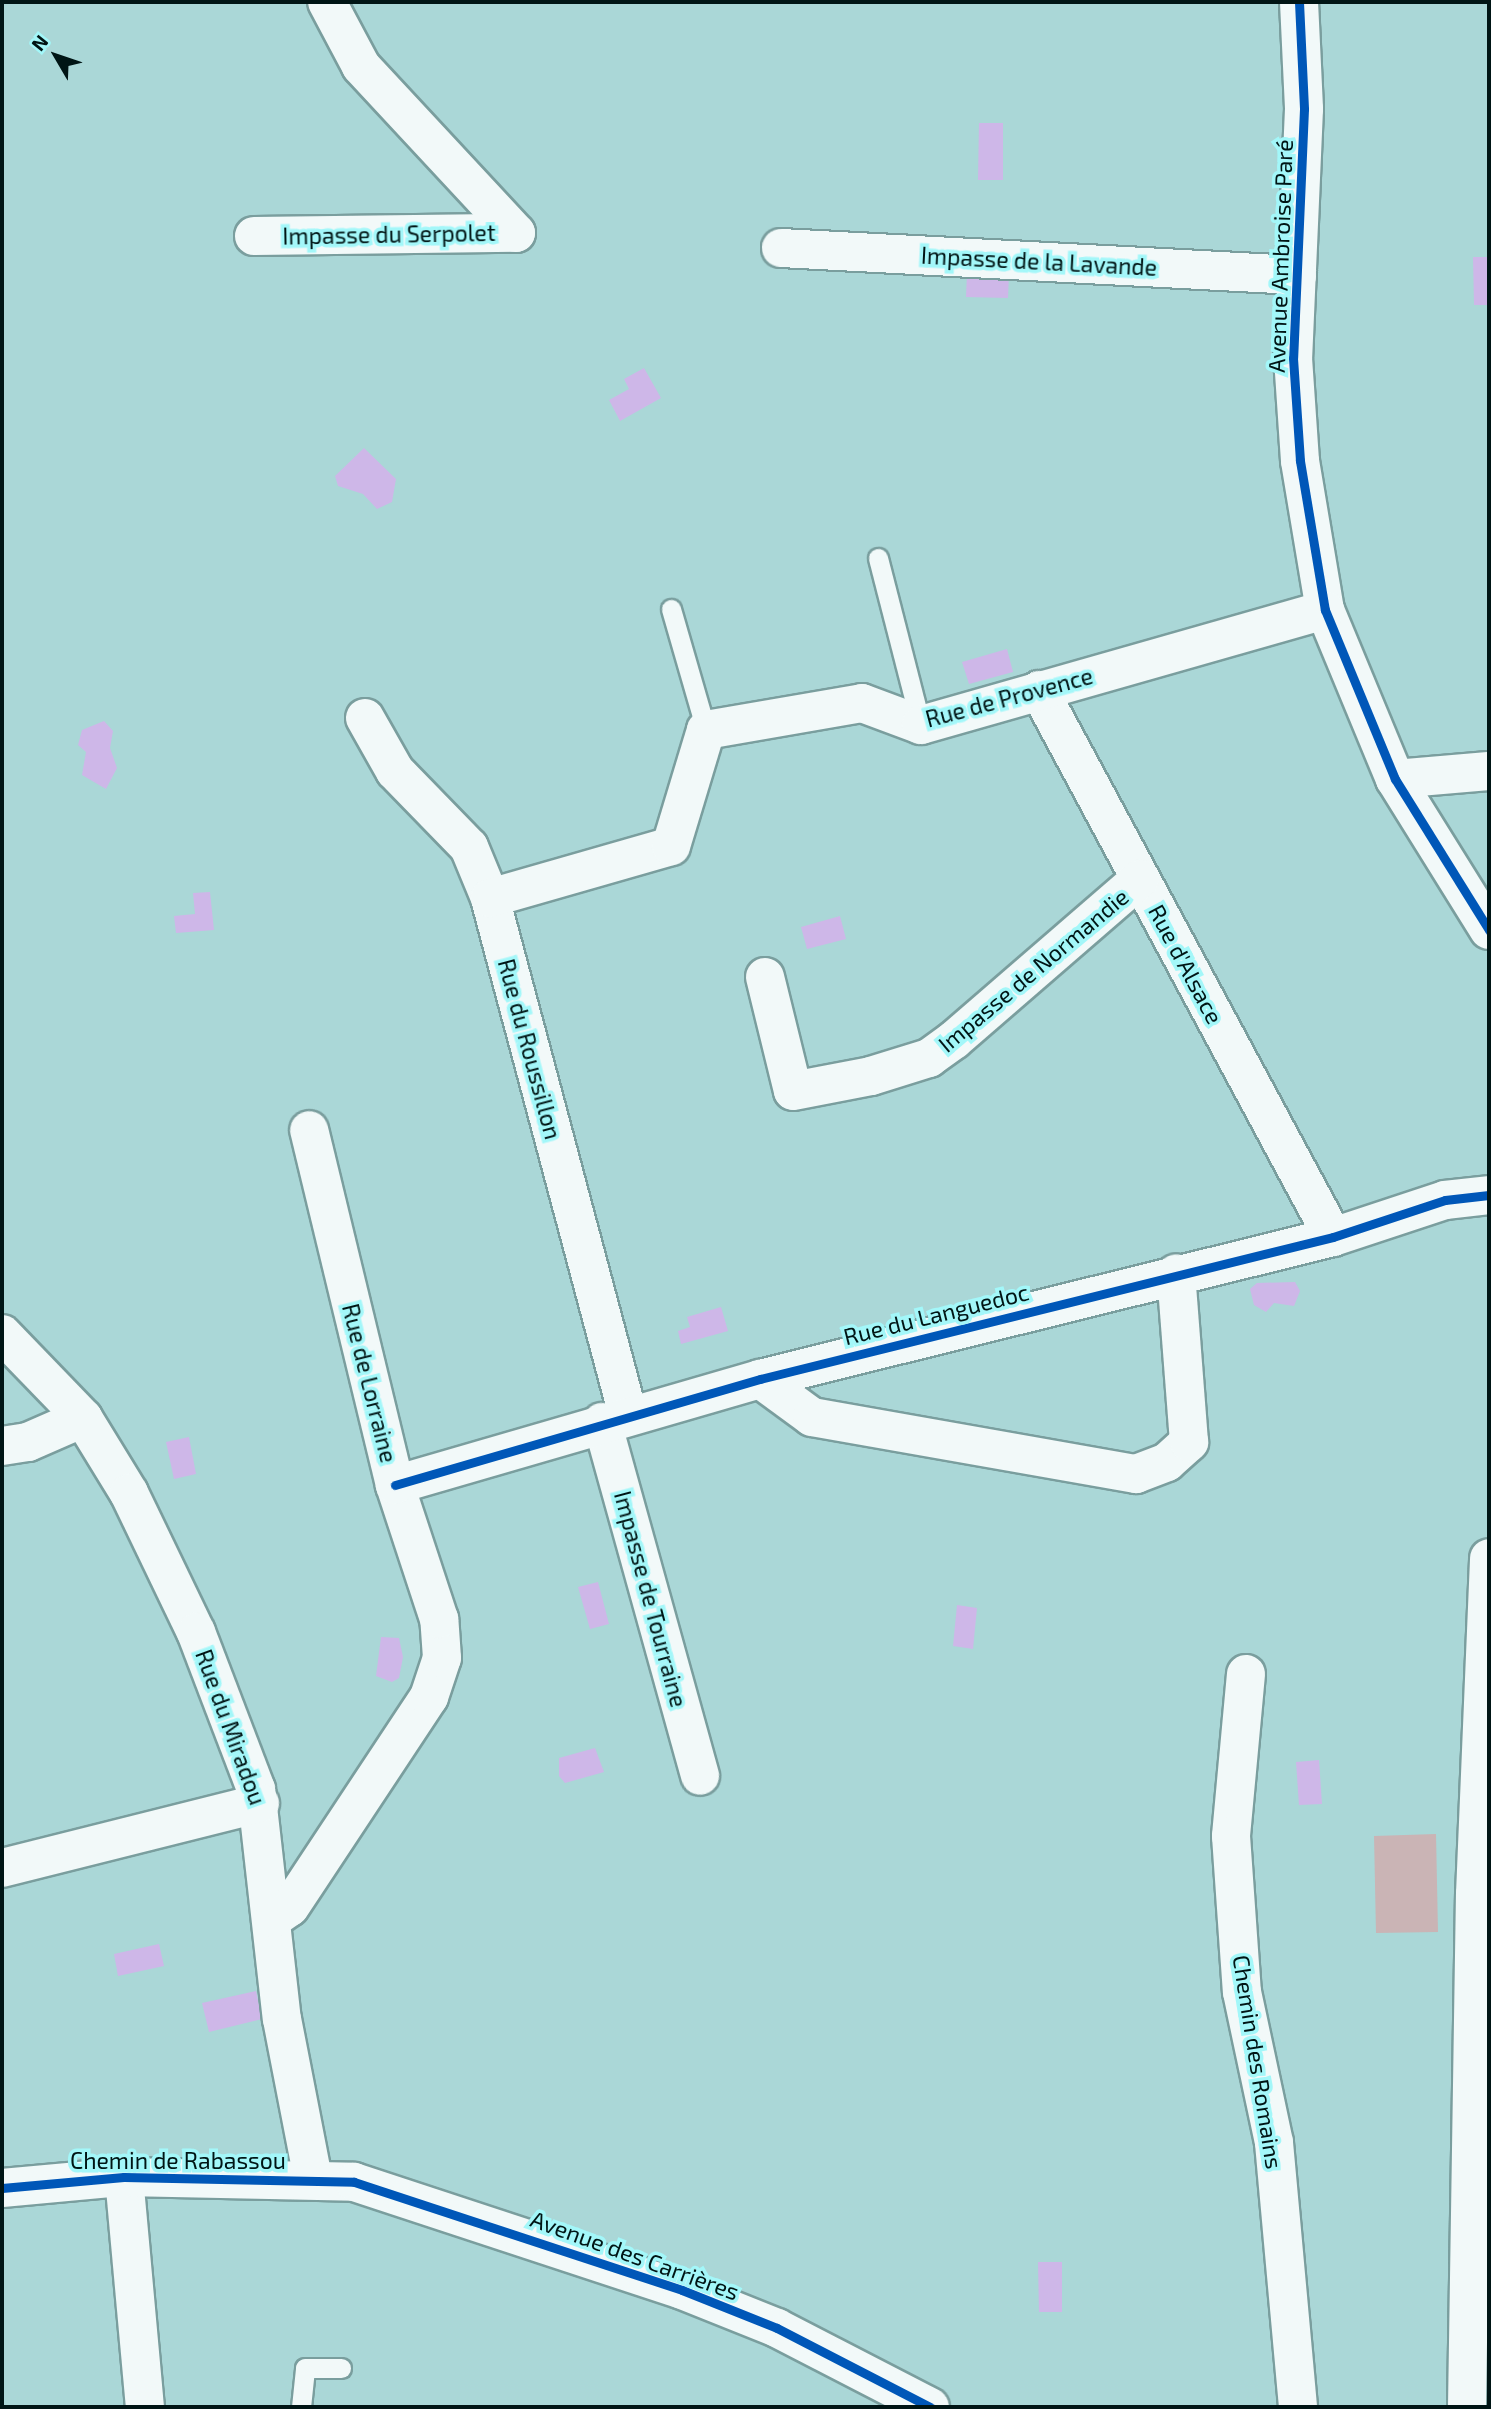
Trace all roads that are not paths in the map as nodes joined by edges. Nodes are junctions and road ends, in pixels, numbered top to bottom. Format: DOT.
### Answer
graph roads {
  1 [pos="327,2"];
  2 [pos="1299,2"];
  3 [pos="254,236"];
  4 [pos="781,248"];
  5 [pos="1297,275"];
  6 [pos="878,558"];
  7 [pos="671,609"];
  8 [pos="1325,610"];
  9 [pos="1039,690"];
  10 [pos="365,718"];
  11 [pos="921,725"];
  12 [pos="706,730"];
  13 [pos="1489,771"];
  14 [pos="1395,779"];
  15 [pos="1140,879"];
  16 [pos="490,898"];
  17 [pos="1489,930"];
  18 [pos="765,977"];
  19 [pos="309,1130"];
  20 [pos="1489,1195"];
  21 [pos="1334,1237"];
  22 [pos="1177,1274"];
  23 [pos="2,1334"];
  24 [pos="760,1379"];
  25 [pos="83,1418"];
  26 [pos="615,1418"];
  27 [pos="2,1446"];
  28 [pos="394,1485"];
  29 [pos="1489,1558"];
  30 [pos="1246,1674"];
  31 [pos="700,1776"];
  32 [pos="260,1803"];
  33 [pos="2,1868"];
  34 [pos="274,1918"];
  35 [pos="124,2177"];
  36 [pos="313,2178"];
  37 [pos="2,2188"];
  38 [pos="341,2368"];
  39 [pos="145,2407"];
  40 [pos="301,2407"];
  41 [pos="930,2407"];
  42 [pos="1298,2407"];
  43 [pos="1467,2407"];
  1 -- 3 [label="street, Impasse du Serpolet"];
  2 -- 5 [label="street, Avenue Ambroise Paré"];
  4 -- 5 [label="street, Impasse de la Lavande"];
  5 -- 8 [label="street, Avenue Ambroise Paré"];
  6 -- 11 [label="lane"];
  7 -- 12 [label="lane"];
  8 -- 9 [label="street, Rue de Provence"];
  8 -- 14 [label="street, Avenue Ambroise Paré"];
  9 -- 11 [label="street, Rue de Provence"];
  9 -- 15 [label="street, Rue d'Alsace"];
  10 -- 16 [label="street, Rue du Roussillon"];
  11 -- 12 [label="street, Rue de Provence"];
  12 -- 16 [label="street"];
  13 -- 14 [label="street"];
  14 -- 17 [label="street, Avenue Ambroise Paré"];
  15 -- 18 [label="street, Impasse de Normandie"];
  15 -- 21 [label="street, Rue d'Alsace"];
  16 -- 26 [label="street, Rue du Roussillon"];
  19 -- 28 [label="street, Rue de Lorraine"];
  20 -- 21 [label="street, Rue du Languedoc"];
  21 -- 22 [label="street, Rue du Languedoc"];
  22 -- 24 [label="street, Rue du Languedoc"];
  22 -- 24 [label="street"];
  23 -- 25 [label="street, Rue du Miradou"];
  24 -- 26 [label="street, Rue du Languedoc"];
  25 -- 27 [label="street"];
  25 -- 32 [label="street, Rue du Miradou"];
  26 -- 28 [label="street, Rue du Languedoc"];
  26 -- 31 [label="street, Impasse de Tourraine"];
  28 -- 34 [label="street, Rue de Lorraine"];
  29 -- 43 [label="street"];
  30 -- 42 [label="street, Chemin des Romains"];
  32 -- 33 [label="street"];
  32 -- 34 [label="street, Rue du Miradou"];
  34 -- 36 [label="street, Rue du Miradou"];
  35 -- 36 [label="street, Chemin de Rabassou"];
  35 -- 37 [label="street, Chemin de Rabassou"];
  35 -- 39 [label="street"];
  36 -- 41 [label="street, Avenue des Carrières"];
  38 -- 40 [label="lane"];
}
